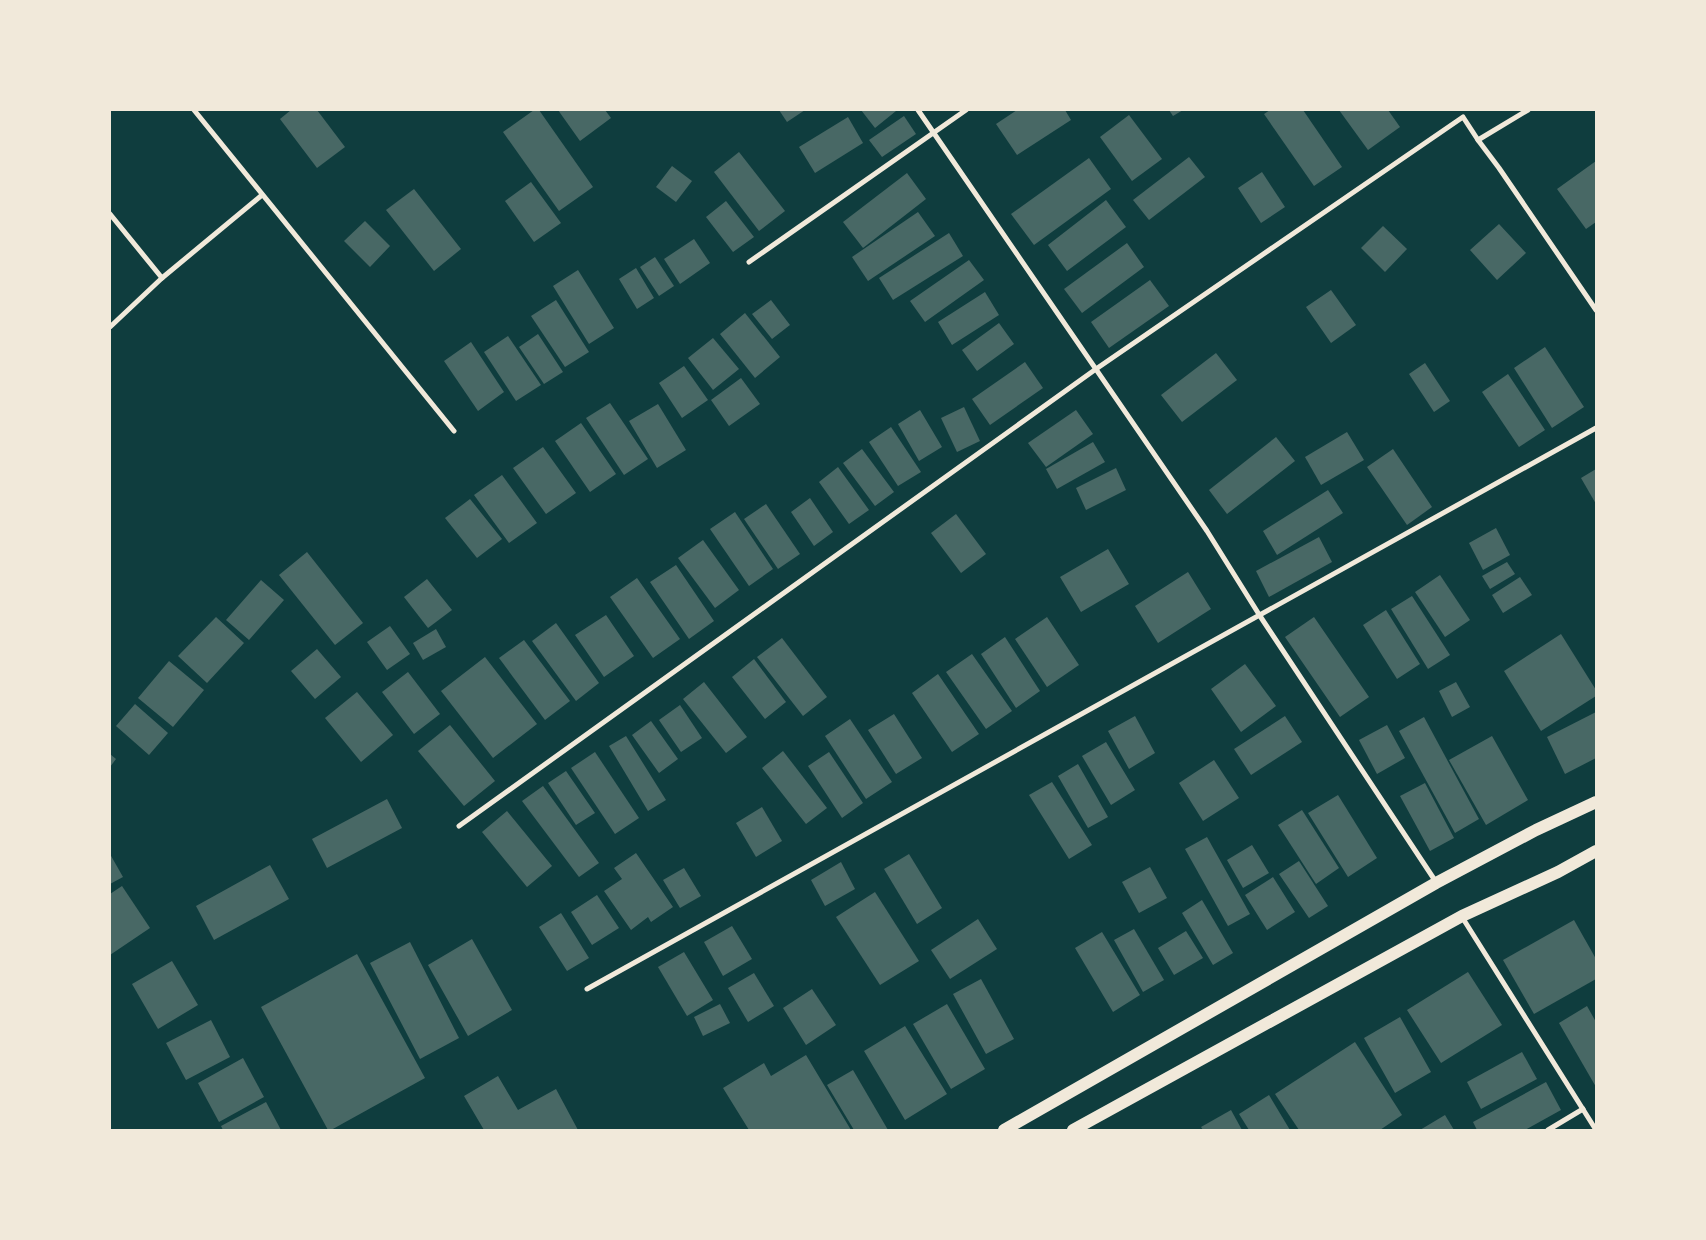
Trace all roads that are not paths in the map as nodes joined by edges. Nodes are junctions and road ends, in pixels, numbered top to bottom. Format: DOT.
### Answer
graph roads {
  1 [pos="194,110"];
  2 [pos="918,110"];
  3 [pos="966,110"];
  4 [pos="1459,110"];
  5 [pos="1528,110"];
  6 [pos="1463,117"];
  7 [pos="933,132"];
  8 [pos="1478,140"];
  9 [pos="262,195"];
  10 [pos="110,214"];
  11 [pos="749,262"];
  12 [pos="162,278"];
  13 [pos="1596,310"];
  14 [pos="110,326"];
  15 [pos="1096,370"];
  16 [pos="1596,428"];
  17 [pos="454,431"];
  18 [pos="1260,616"];
  19 [pos="1596,802"];
  20 [pos="459,826"];
  21 [pos="1596,851"];
  22 [pos="1436,883"];
  23 [pos="1462,916"];
  24 [pos="587,989"];
  25 [pos="1583,1110"];
  26 [pos="1004,1130"];
  27 [pos="1073,1130"];
  28 [pos="1548,1130"];
  29 [pos="1596,1130"];
  1 -- 9 [label="street"];
  2 -- 7 [label="street"];
  3 -- 7 [label="street"];
  4 -- 6 [label="street"];
  5 -- 8 [label="street"];
  6 -- 8 [label="street"];
  6 -- 15 [label="street"];
  7 -- 11 [label="street"];
  7 -- 15 [label="street"];
  8 -- 13 [label="street"];
  9 -- 12 [label="street"];
  9 -- 17 [label="street"];
  10 -- 12 [label="street"];
  12 -- 14 [label="street"];
  15 -- 18 [label="street"];
  15 -- 20 [label="street"];
  16 -- 18 [label="street"];
  18 -- 22 [label="street"];
  18 -- 24 [label="street"];
  19 -- 22 [label="main road"];
  21 -- 23 [label="main road"];
  22 -- 26 [label="main road"];
  23 -- 25 [label="street"];
  23 -- 27 [label="main road"];
  25 -- 28 [label="street"];
  25 -- 29 [label="street"];
}
